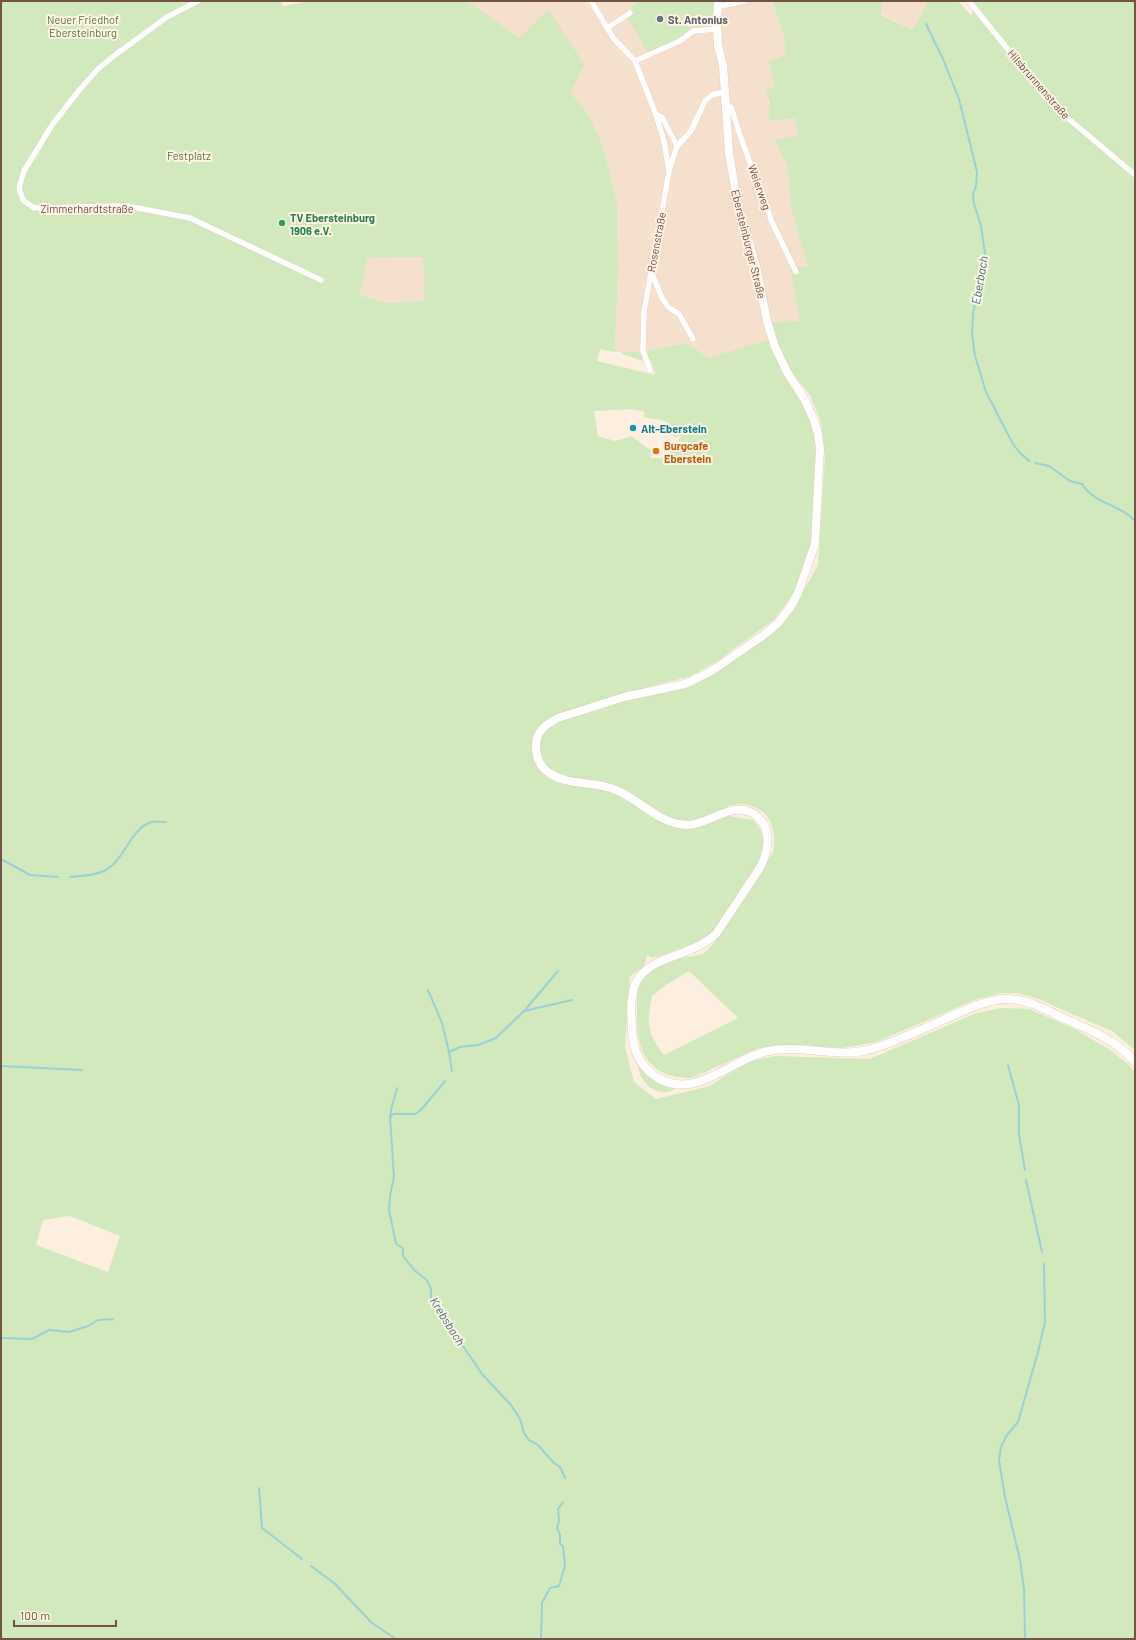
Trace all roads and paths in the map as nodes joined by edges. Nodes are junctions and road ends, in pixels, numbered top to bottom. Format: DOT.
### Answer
graph roads {
  1 [pos="198,1"];
  2 [pos="591,1"];
  3 [pos="744,1"];
  4 [pos="969,1"];
  5 [pos="718,4"];
  6 [pos="630,13"];
  7 [pos="607,28"];
  8 [pos="717,30"];
  9 [pos="635,61"];
  10 [pos="724,92"];
  11 [pos="725,105"];
  12 [pos="656,115"];
  13 [pos="677,146"];
  14 [pos="669,172"];
  15 [pos="1135,175"];
  16 [pos="651,269"];
  17 [pos="796,272"];
  18 [pos="321,280"];
  19 [pos="694,339"];
  20 [pos="650,370"];
  21 [pos="1135,1062"];
  1 -- 18 [label="street, Zimmerhardtstraße"];
  2 -- 7 [label="street, Rosenstraße"];
  3 -- 5 [label="street"];
  4 -- 15 [label="street, Hilsbrunnenstraße"];
  5 -- 8 [label="street, Ebersteinburger Straße"];
  6 -- 7 [label="street"];
  7 -- 9 [label="street, Rosenstraße"];
  8 -- 9 [label="street"];
  8 -- 10 [label="street, Ebersteinburger Straße"];
  9 -- 12 [label="street, Rosenstraße"];
  10 -- 11 [label="street, Ebersteinburger Straße"];
  10 -- 13 [label="street"];
  11 -- 17 [label="street, Weierweg"];
  11 -- 21 [label="street, Ebersteinburger Straße"];
  12 -- 13 [label="street, Rosenstraße"];
  12 -- 14 [label="street, Rosenstraße"];
  13 -- 14 [label="street"];
  14 -- 16 [label="street, Rosenstraße"];
  16 -- 19 [label="street"];
  16 -- 20 [label="street, Rosenstraße"];
}
